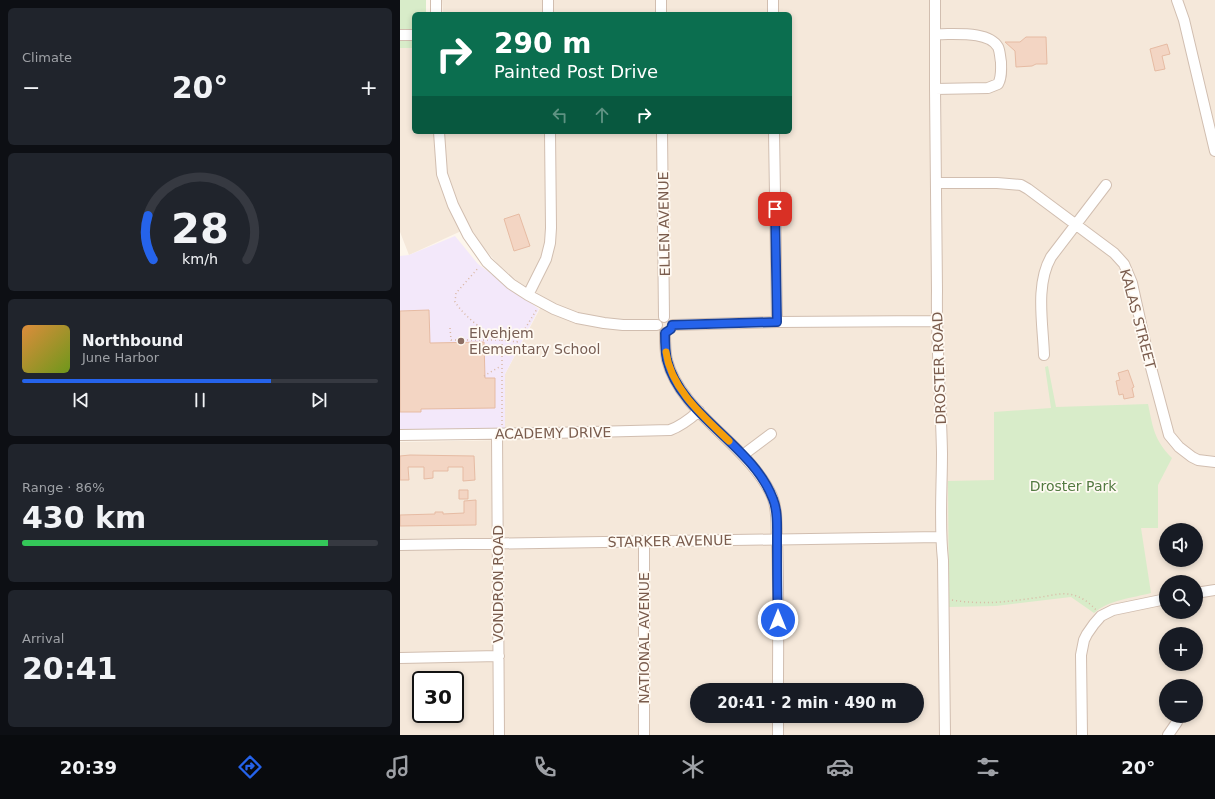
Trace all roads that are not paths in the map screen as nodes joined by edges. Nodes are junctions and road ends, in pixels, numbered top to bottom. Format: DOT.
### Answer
graph roads {
  1 [pos="436,0"];
  2 [pos="548,0"];
  3 [pos="661,0"];
  4 [pos="773,0"];
  5 [pos="935,0"];
  6 [pos="1177,0"];
  7 [pos="436,12"];
  8 [pos="548,12"];
  9 [pos="661,12"];
  10 [pos="773,12"];
  11 [pos="935,34"];
  12 [pos="412,35"];
  13 [pos="400,36"];
  14 [pos="935,89"];
  15 [pos="439,134"];
  16 [pos="550,134"];
  17 [pos="662,134"];
  18 [pos="774,134"];
  19 [pos="1215,151"];
  20 [pos="936,183"];
  21 [pos="1106,184"];
  22 [pos="1075,225"];
  23 [pos="528,295"];
  24 [pos="664,317"];
  25 [pos="937,321"];
  26 [pos="777,322"];
  27 [pos="657,324"];
  28 [pos="672,325"];
  29 [pos="665,333"];
  30 [pos="1044,355"];
  31 [pos="699,411"];
  32 [pos="500,430"];
  33 [pos="771,434"];
  34 [pos="400,435"];
  35 [pos="744,455"];
  36 [pos="1215,462"];
  37 [pos="940,537"];
  38 [pos="777,539"];
  39 [pos="644,541"];
  40 [pos="498,543"];
  41 [pos="400,545"];
  42 [pos="1215,590"];
  43 [pos="1203,592"];
  44 [pos="1159,600"];
  45 [pos="498,656"];
  46 [pos="400,658"];
  47 [pos="778,683"];
  48 [pos="778,723"];
  49 [pos="1176,723"];
  50 [pos="499,735"];
  51 [pos="644,735"];
  52 [pos="778,735"];
  53 [pos="944,735"];
  54 [pos="1082,735"];
  55 [pos="1168,735"];
  1 -- 7 [label="street"];
  2 -- 8 [label="street"];
  3 -- 9 [label="street"];
  4 -- 10 [label="street"];
  5 -- 11 [label="street, DROSTER ROAD"];
  6 -- 19 [label="street"];
  11 -- 14 [label="street, DROSTER ROAD"];
  11 -- 14 [label="street"];
  12 -- 13 [label="street"];
  14 -- 20 [label="street, DROSTER ROAD"];
  15 -- 23 [label="street"];
  16 -- 23 [label="street"];
  17 -- 24 [label="street, ELLEN AVENUE"];
  18 -- 26 [label="street"];
  20 -- 22 [label="street, KALAS STREET"];
  20 -- 25 [label="street, DROSTER ROAD"];
  21 -- 22 [label="street"];
  22 -- 30 [label="street"];
  22 -- 36 [label="street, KALAS STREET"];
  23 -- 27 [label="street"];
  24 -- 27 [label="street"];
  24 -- 28 [label="street"];
  25 -- 26 [label="street"];
  25 -- 37 [label="street, DROSTER ROAD"];
  26 -- 28 [label="street"];
  27 -- 29 [label="street"];
  28 -- 29 [label="street"];
  29 -- 31 [label="street"];
  31 -- 32 [label="street, ACADEMY DRIVE"];
  31 -- 35 [label="street"];
  32 -- 34 [label="street, ACADEMY DRIVE"];
  32 -- 40 [label="street, VONDRON ROAD"];
  33 -- 35 [label="street"];
  35 -- 38 [label="street"];
  37 -- 38 [label="street, STARKER AVENUE"];
  37 -- 53 [label="street, DROSTER ROAD"];
  38 -- 39 [label="street, STARKER AVENUE"];
  38 -- 47 [label="street"];
  39 -- 40 [label="street, STARKER AVENUE"];
  39 -- 51 [label="street, NATIONAL AVENUE"];
  40 -- 41 [label="street, STARKER AVENUE"];
  40 -- 45 [label="street, VONDRON ROAD"];
  42 -- 43 [label="street"];
  44 -- 54 [label="street"];
  45 -- 46 [label="street"];
  45 -- 50 [label="street, VONDRON ROAD"];
  48 -- 52 [label="street"];
  49 -- 55 [label="street"];
}
